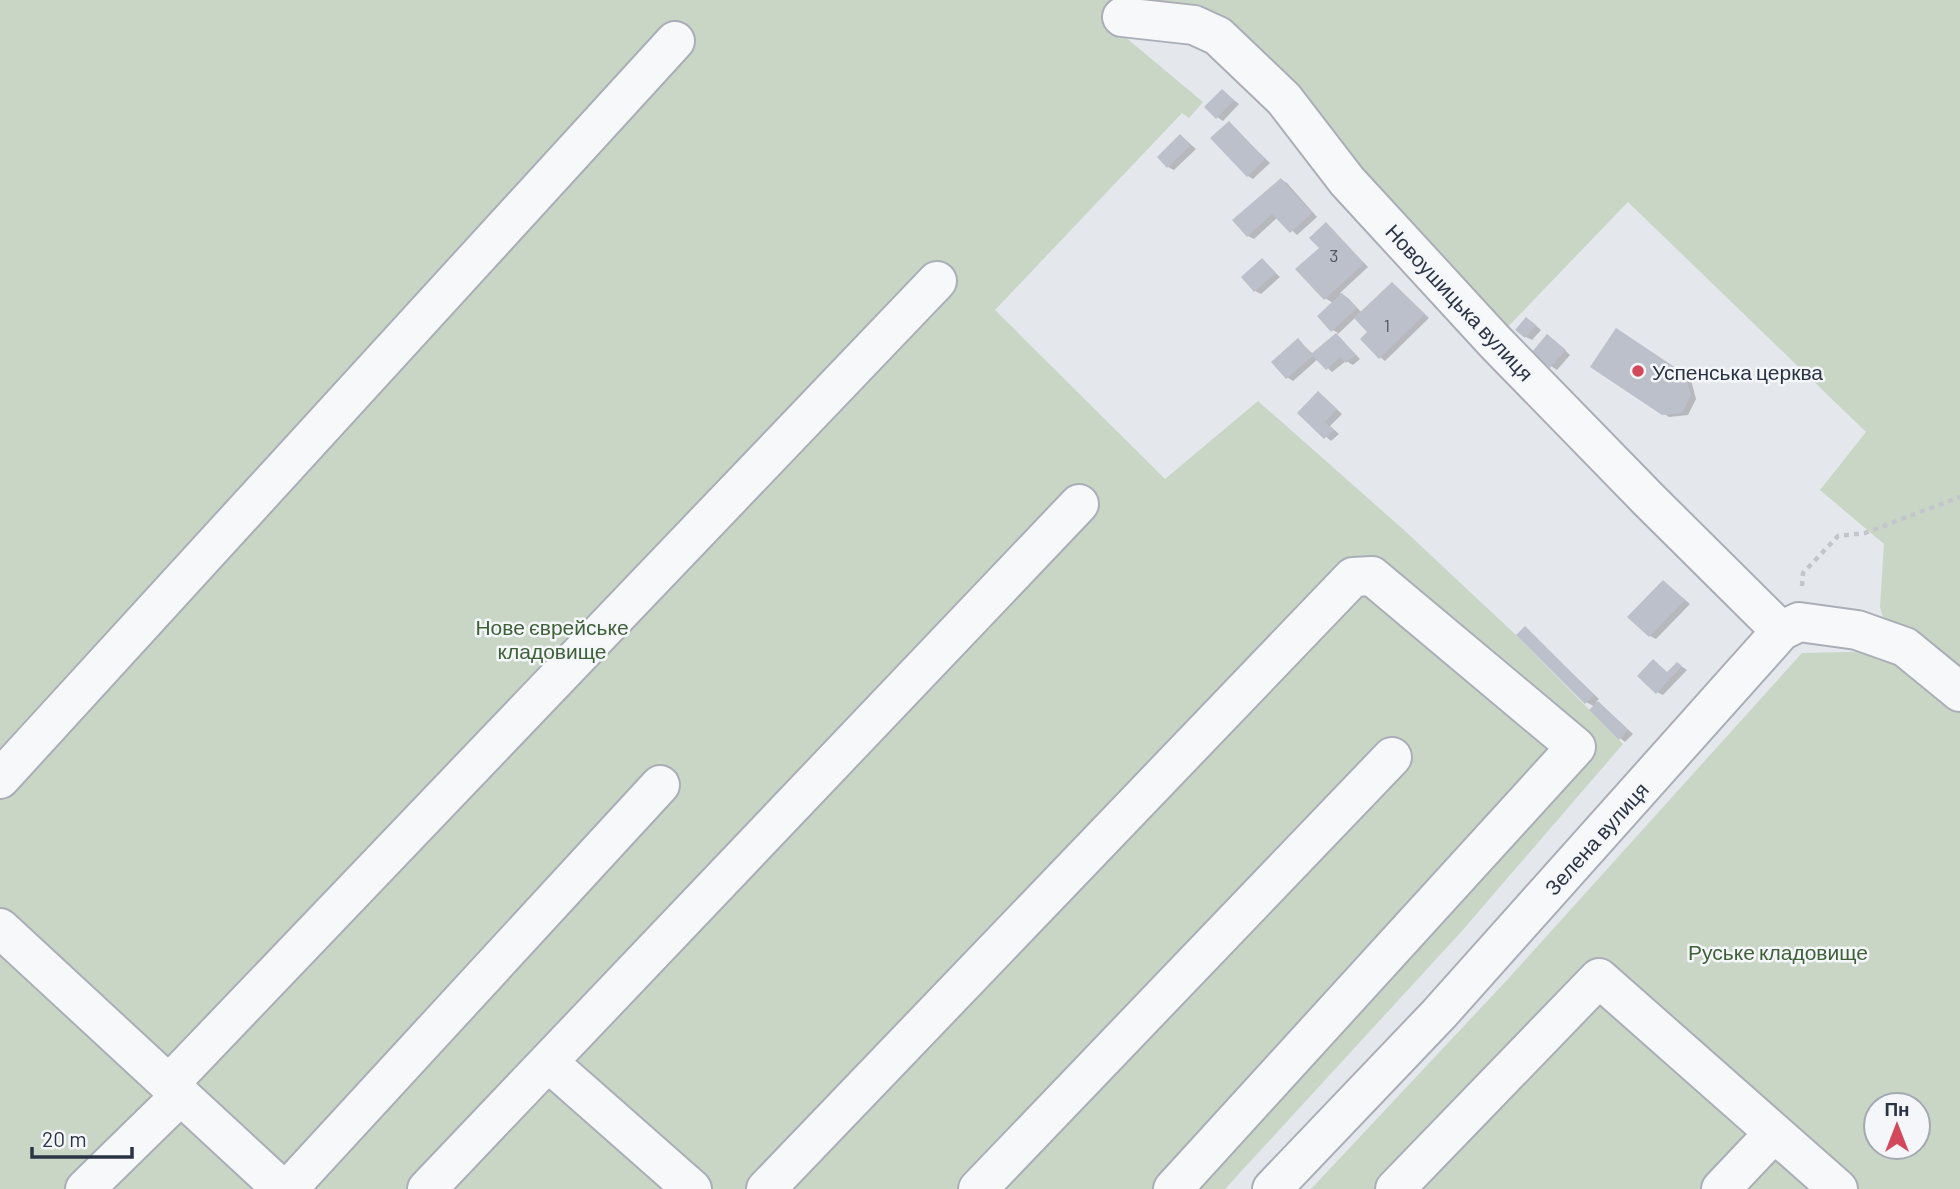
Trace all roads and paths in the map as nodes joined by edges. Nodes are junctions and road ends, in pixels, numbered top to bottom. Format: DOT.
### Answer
graph roads {
  1 [pos="1122,17"];
  2 [pos="675,41"];
  3 [pos="937,281"];
  4 [pos="1960,497"];
  5 [pos="1079,505"];
  6 [pos="1790,626"];
  7 [pos="1960,692"];
  8 [pos="1392,757"];
  9 [pos="0,779"];
  10 [pos="660,785"];
  11 [pos="5,943"];
  12 [pos="548,1062"];
  13 [pos="175,1090"];
  14 [pos="1774,1133"];
  15 [pos="85,1189"];
  16 [pos="282,1189"];
  17 [pos="288,1189"];
  18 [pos="427,1189"];
  19 [pos="692,1189"];
  20 [pos="766,1189"];
  21 [pos="978,1189"];
  22 [pos="1173,1189"];
  23 [pos="1272,1189"];
  24 [pos="1395,1189"];
  25 [pos="1721,1189"];
  26 [pos="1838,1189"];
  1 -- 6 [label="street, Новоушицька вулиця"];
  2 -- 9 [label="street"];
  3 -- 13 [label="street"];
  4 -- 6 [label="path"];
  5 -- 12 [label="street"];
  6 -- 7 [label="street"];
  6 -- 23 [label="street, Зелена вулиця"];
  8 -- 21 [label="street"];
  10 -- 17 [label="street"];
  11 -- 13 [label="street"];
  12 -- 18 [label="street"];
  12 -- 19 [label="street"];
  13 -- 15 [label="street"];
  13 -- 16 [label="street"];
  14 -- 24 [label="street"];
  14 -- 25 [label="street"];
  14 -- 26 [label="street"];
  20 -- 22 [label="street"];
}
